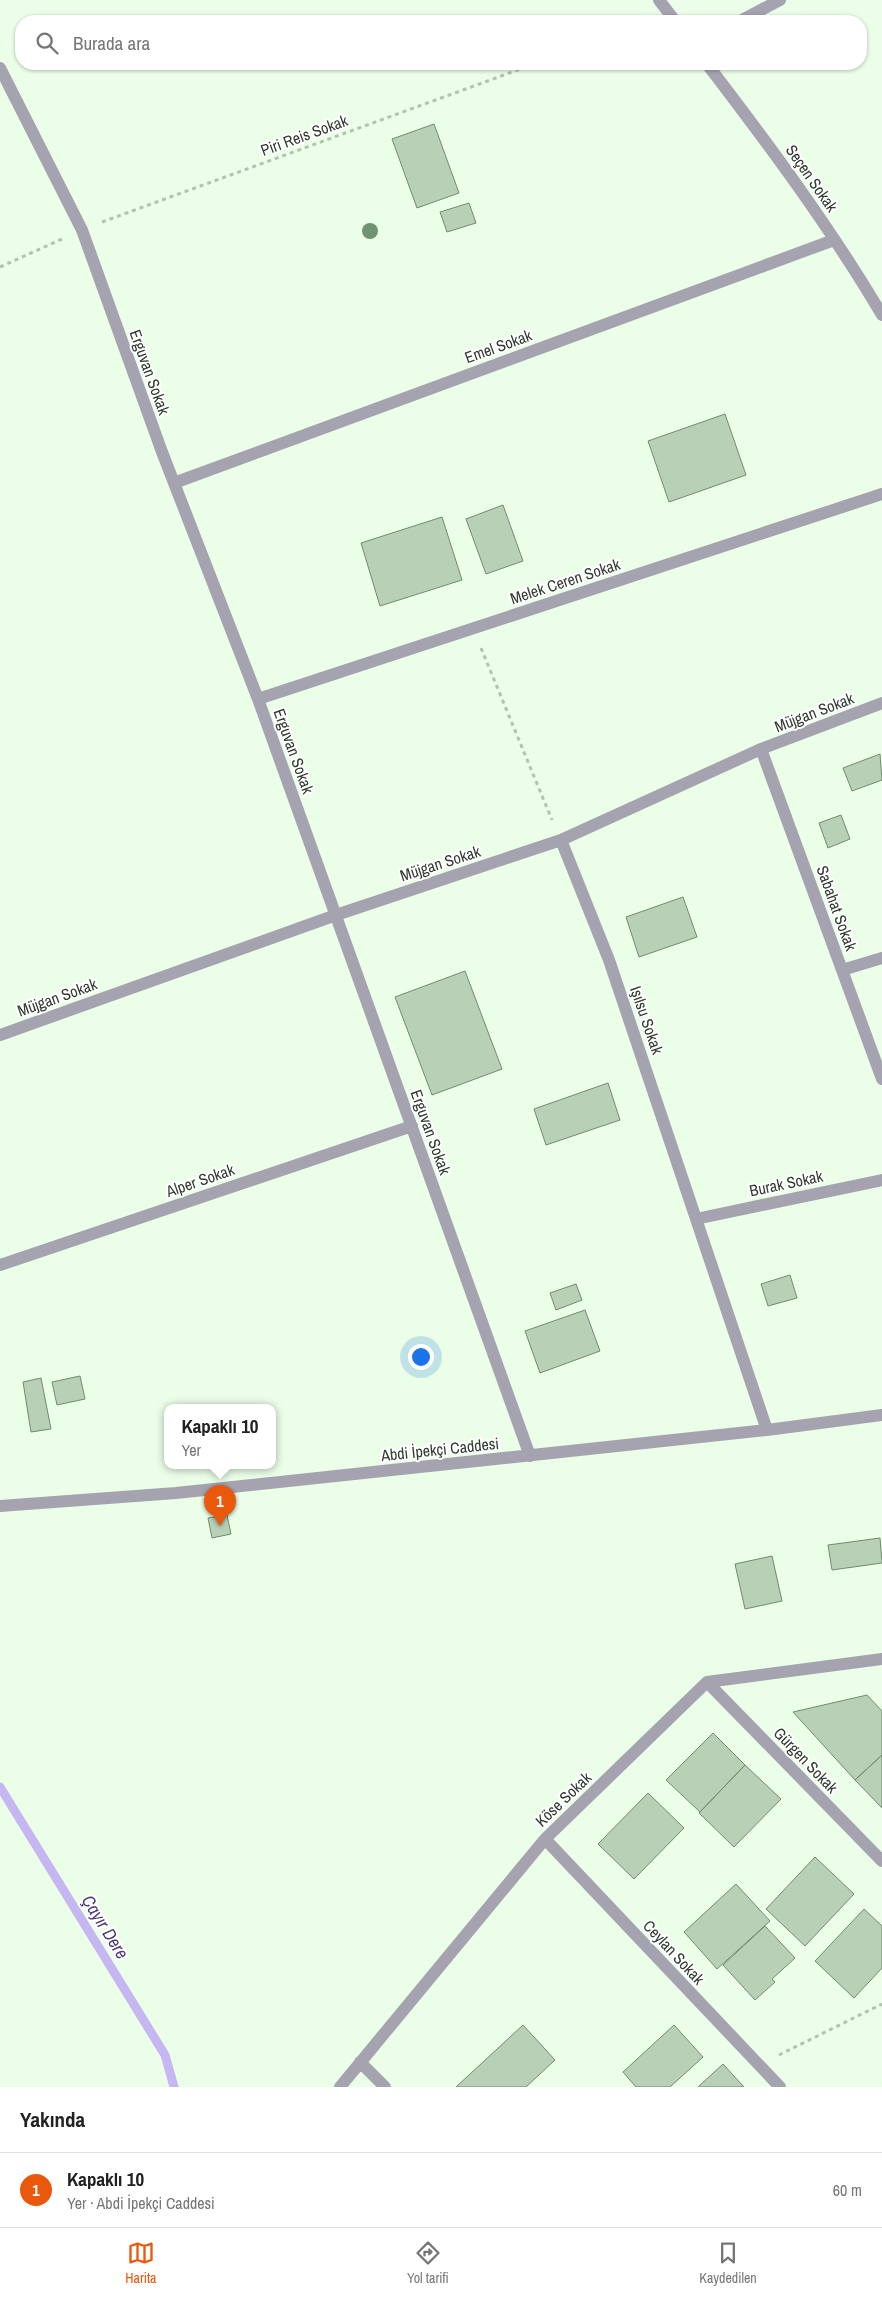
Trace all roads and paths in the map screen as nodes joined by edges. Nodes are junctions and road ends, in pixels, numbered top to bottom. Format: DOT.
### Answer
graph roads {
  1 [pos="659,0"];
  2 [pos="780,0"];
  3 [pos="670,15"];
  4 [pos="751,15"];
  5 [pos="0,68"];
  6 [pos="518,70"];
  7 [pos="712,70"];
  8 [pos="82,230"];
  9 [pos="834,240"];
  10 [pos="0,267"];
  11 [pos="882,315"];
  12 [pos="174,483"];
  13 [pos="882,494"];
  14 [pos="473,629"];
  15 [pos="258,699"];
  16 [pos="882,703"];
  17 [pos="761,749"];
  18 [pos="561,840"];
  19 [pos="336,914"];
  20 [pos="882,958"];
  21 [pos="842,970"];
  22 [pos="0,1035"];
  23 [pos="882,1079"];
  24 [pos="412,1126"];
  25 [pos="882,1180"];
  26 [pos="696,1219"];
  27 [pos="0,1265"];
  28 [pos="882,1415"];
  29 [pos="767,1430"];
  30 [pos="530,1456"];
  31 [pos="0,1506"];
  32 [pos="882,1658"];
  33 [pos="708,1682"];
  34 [pos="545,1839"];
  35 [pos="882,1860"];
  36 [pos="882,2004"];
  37 [pos="360,2062"];
  38 [pos="758,2064"];
  39 [pos="340,2087"];
  40 [pos="385,2087"];
  41 [pos="780,2087"];
  1 -- 3 [label="street"];
  2 -- 4 [label="street"];
  5 -- 8 [label="street, Erguvan Sokak"];
  6 -- 8 [label="path, Piri Reis Sokak"];
  7 -- 9 [label="street, Seçen Sokak"];
  8 -- 10 [label="path, Piri Reis Sokak"];
  8 -- 12 [label="street, Erguvan Sokak"];
  9 -- 11 [label="street, Seçen Sokak"];
  9 -- 12 [label="street, Emel Sokak"];
  12 -- 15 [label="street, Erguvan Sokak"];
  13 -- 14 [label="street, Melek Ceren Sokak"];
  14 -- 15 [label="street, Melek Ceren Sokak"];
  14 -- 18 [label="path"];
  15 -- 19 [label="street, Erguvan Sokak"];
  16 -- 17 [label="street, Müjgan Sokak"];
  17 -- 18 [label="street, Müjgan Sokak"];
  17 -- 21 [label="street, Sabahat Sokak"];
  18 -- 19 [label="street, Müjgan Sokak"];
  18 -- 26 [label="street, Işılsu Sokak"];
  19 -- 22 [label="street, Müjgan Sokak"];
  19 -- 24 [label="street, Erguvan Sokak"];
  20 -- 21 [label="street"];
  21 -- 23 [label="street, Sabahat Sokak"];
  24 -- 27 [label="street, Alper Sokak"];
  24 -- 30 [label="street, Erguvan Sokak"];
  25 -- 26 [label="street, Burak Sokak"];
  26 -- 29 [label="street, Işılsu Sokak"];
  28 -- 29 [label="street, Abdi İpekçi Caddesi"];
  29 -- 30 [label="street, Abdi İpekçi Caddesi"];
  30 -- 31 [label="street, Abdi İpekçi Caddesi"];
  32 -- 33 [label="street"];
  33 -- 34 [label="street, Köse Sokak"];
  33 -- 35 [label="street, Gürgen Sokak"];
  34 -- 37 [label="street, Köse Sokak"];
  34 -- 38 [label="street, Ceylan Sokak"];
  36 -- 38 [label="path"];
  37 -- 39 [label="street, Köse Sokak"];
  37 -- 40 [label="street"];
  38 -- 41 [label="street, Ceylan Sokak"];
}
